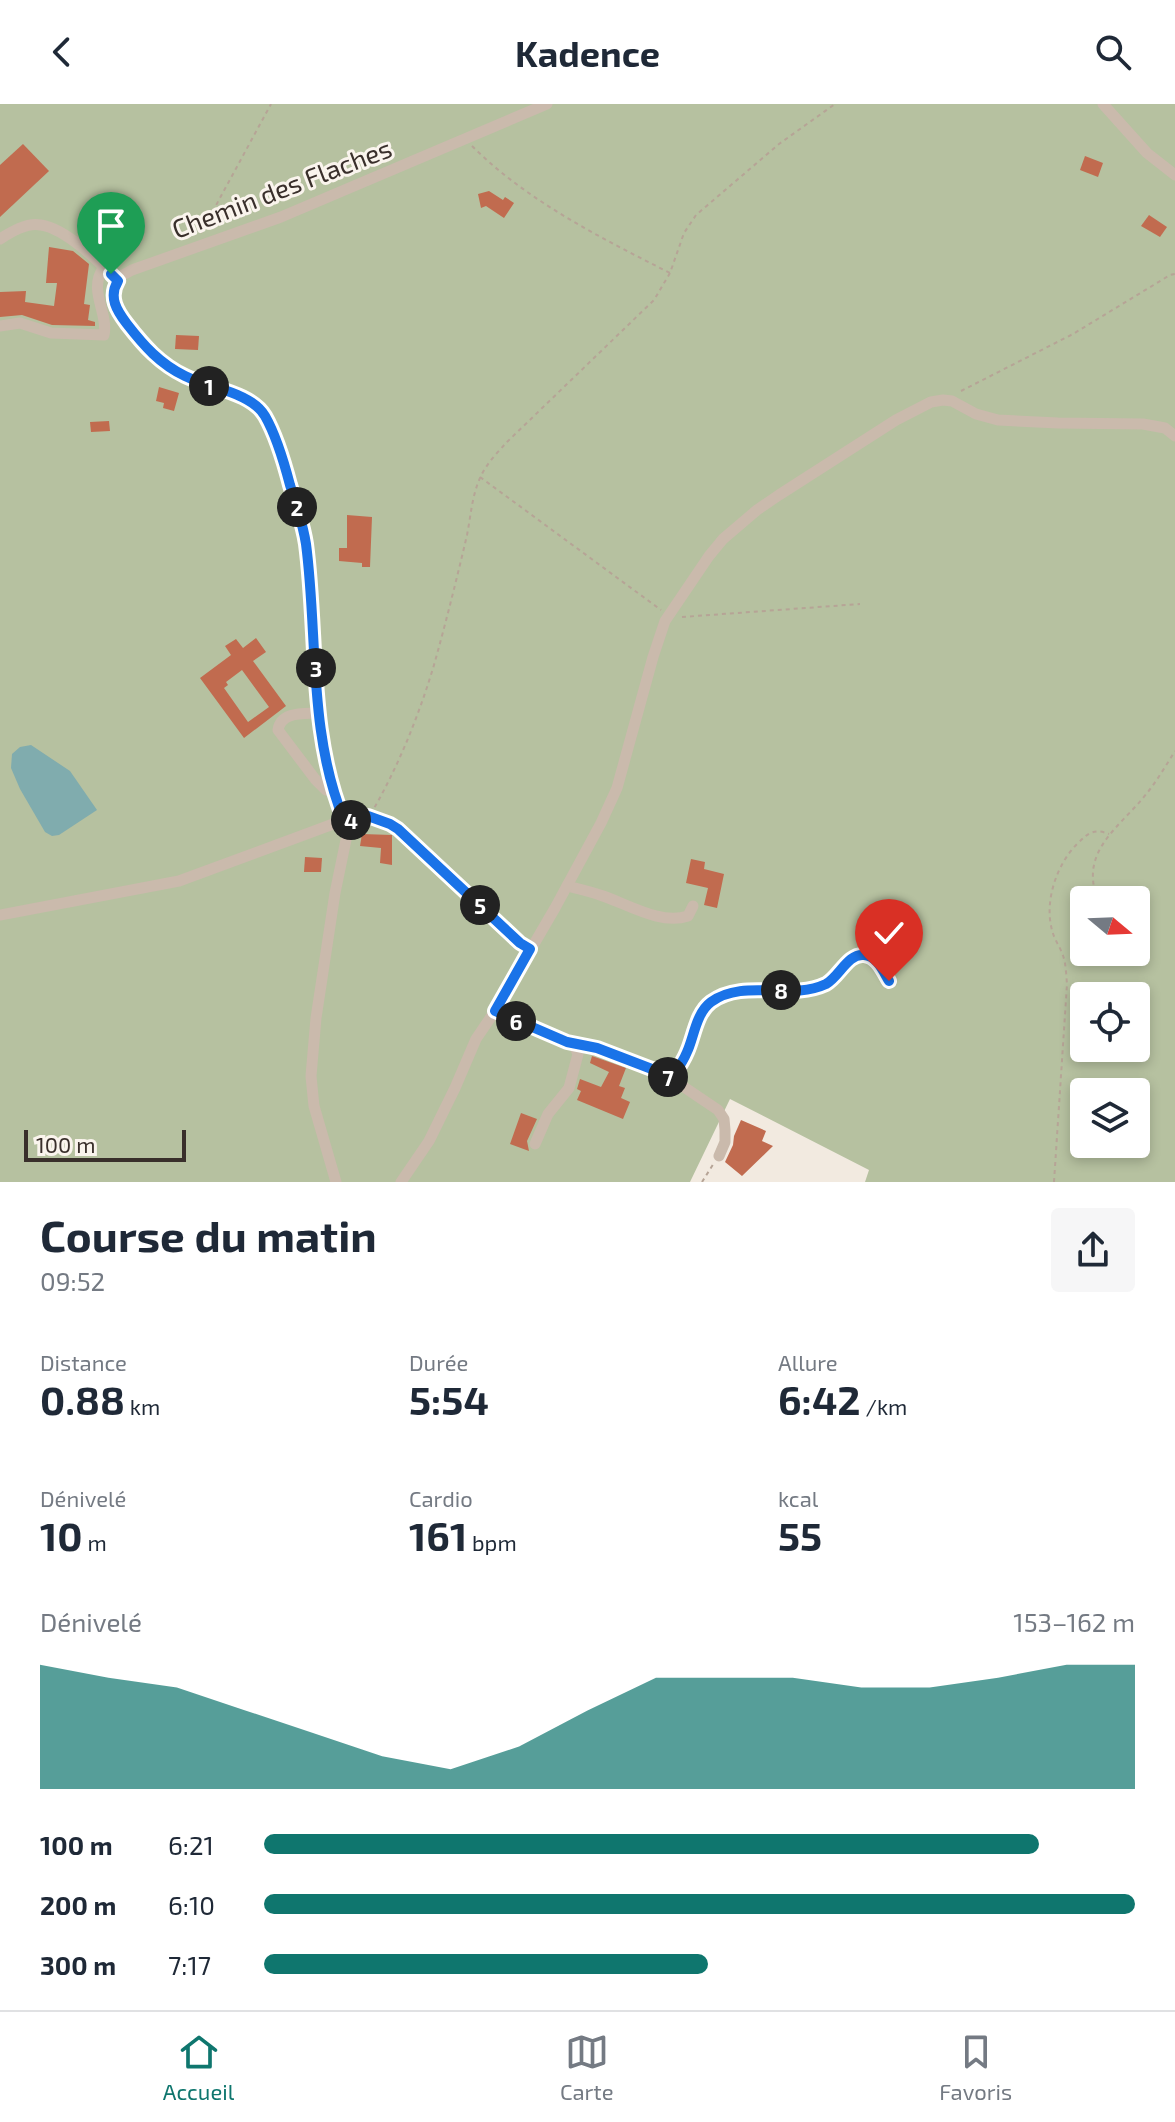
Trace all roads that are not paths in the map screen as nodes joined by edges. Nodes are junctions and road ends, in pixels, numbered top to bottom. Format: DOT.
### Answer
graph roads {
  1 [pos="547,104"];
  2 [pos="1103,104"];
  3 [pos="1175,175"];
  4 [pos="0,239"];
  5 [pos="104,267"];
  6 [pos="118,281"];
  7 [pos="0,326"];
  8 [pos="1175,436"];
  9 [pos="319,713"];
  10 [pos="335,791"];
  11 [pos="344,820"];
  12 [pos="567,886"];
  13 [pos="693,906"];
  14 [pos="0,915"];
  15 [pos="495,1011"];
  16 [pos="567,1042"];
  17 [pos="535,1144"];
  18 [pos="719,1156"];
  19 [pos="336,1182"];
  20 [pos="401,1182"];
  1 -- 6 [label="street, Chemin des Flaches"];
  2 -- 3 [label="street"];
  4 -- 5 [label="street"];
  5 -- 6 [label="street"];
  5 -- 7 [label="street"];
  6 -- 9 [label="street"];
  8 -- 12 [label="street"];
  9 -- 10 [label="street"];
  9 -- 10 [label="street"];
  10 -- 11 [label="street"];
  11 -- 14 [label="street"];
  11 -- 19 [label="street"];
  12 -- 13 [label="street"];
  12 -- 15 [label="street"];
  15 -- 16 [label="street"];
  15 -- 20 [label="street"];
  16 -- 17 [label="street"];
  16 -- 18 [label="street"];
}
